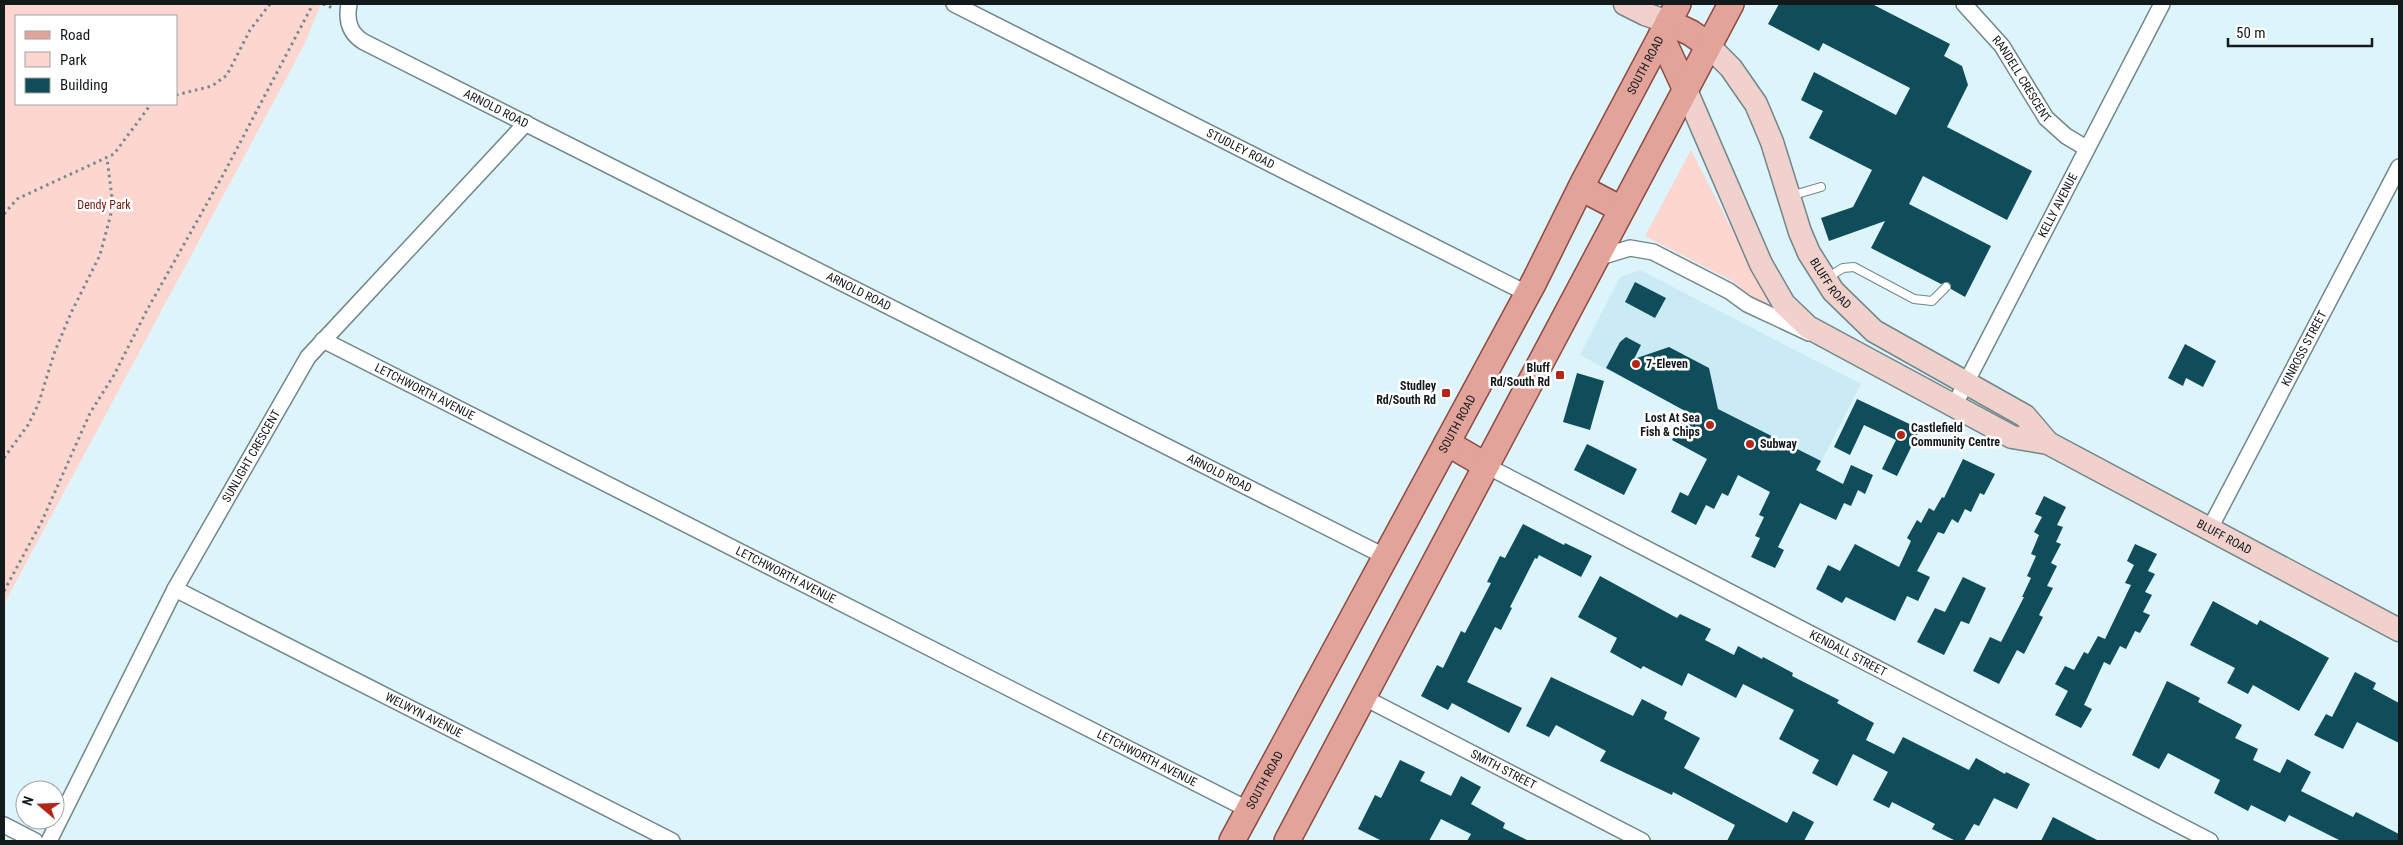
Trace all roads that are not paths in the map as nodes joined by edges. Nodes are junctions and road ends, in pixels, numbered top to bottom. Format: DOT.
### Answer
graph roads {
  1 [pos="954,4"];
  2 [pos="1625,4"];
  3 [pos="1731,4"];
  4 [pos="1964,4"];
  5 [pos="2162,4"];
  6 [pos="348,8"];
  7 [pos="1669,21"];
  8 [pos="1708,45"];
  9 [pos="1685,88"];
  10 [pos="526,123"];
  11 [pos="2086,148"];
  12 [pos="2399,167"];
  13 [pos="1822,187"];
  14 [pos="1581,188"];
  15 [pos="1788,197"];
  16 [pos="1621,209"];
  17 [pos="1594,258"];
  18 [pos="1825,279"];
  19 [pos="1946,287"];
  20 [pos="1528,294"];
  21 [pos="1827,339"];
  22 [pos="323,340"];
  23 [pos="1966,382"];
  24 [pos="1954,406"];
  25 [pos="1447,443"];
  26 [pos="2048,443"];
  27 [pos="1485,465"];
  28 [pos="2209,530"];
  29 [pos="1386,557"];
  30 [pos="175,589"];
  31 [pos="2399,630"];
  32 [pos="1363,697"];
  33 [pos="1248,810"];
  34 [pos="4,825"];
  35 [pos="1637,840"];
  36 [pos="35,841"];
  37 [pos="49,841"];
  38 [pos="672,841"];
  39 [pos="1232,841"];
  40 [pos="1287,841"];
  41 [pos="2210,841"];
  1 -- 20 [label="street, STUDLEY ROAD"];
  2 -- 7 [label="main road"];
  3 -- 8 [label="main road"];
  4 -- 11 [label="street, RANDELL CRESCENT"];
  5 -- 11 [label="street, KELLY AVENUE"];
  6 -- 10 [label="street, ARNOLD ROAD"];
  7 -- 8 [label="main road"];
  7 -- 9 [label="main road"];
  7 -- 14 [label="main road, SOUTH ROAD"];
  8 -- 9 [label="main road"];
  8 -- 15 [label="main road, BLUFF ROAD"];
  9 -- 16 [label="main road"];
  9 -- 21 [label="main road, BLUFF ROAD"];
  10 -- 22 [label="street, SUNLIGHT CRESCENT"];
  10 -- 29 [label="street, ARNOLD ROAD"];
  11 -- 23 [label="street, KELLY AVENUE"];
  12 -- 28 [label="street, KINROSS STREET"];
  13 -- 15 [label="lane"];
  14 -- 16 [label="main road"];
  14 -- 20 [label="main road, SOUTH ROAD"];
  15 -- 18 [label="main road, BLUFF ROAD"];
  16 -- 17 [label="main road"];
  17 -- 21 [label="street, BLUFF ROAD"];
  17 -- 27 [label="main road"];
  18 -- 19 [label="lane"];
  18 -- 23 [label="main road, BLUFF ROAD"];
  20 -- 25 [label="main road, SOUTH ROAD"];
  21 -- 24 [label="main road, BLUFF ROAD"];
  22 -- 30 [label="street, SUNLIGHT CRESCENT"];
  22 -- 33 [label="street, LETCHWORTH AVENUE"];
  23 -- 24 [label="street, KELLY AVENUE"];
  23 -- 26 [label="main road, BLUFF ROAD"];
  24 -- 26 [label="main road, BLUFF ROAD"];
  25 -- 27 [label="main road"];
  25 -- 29 [label="main road, SOUTH ROAD"];
  26 -- 28 [label="main road, BLUFF ROAD"];
  27 -- 32 [label="main road"];
  27 -- 41 [label="street, KENDALL STREET"];
  28 -- 31 [label="main road, BLUFF ROAD"];
  29 -- 33 [label="main road, SOUTH ROAD"];
  30 -- 37 [label="street, SUNLIGHT CRESCENT"];
  30 -- 38 [label="street, WELWYN AVENUE"];
  32 -- 35 [label="street, SMITH STREET"];
  32 -- 40 [label="main road"];
  33 -- 39 [label="main road, SOUTH ROAD"];
  34 -- 36 [label="street"];
}
